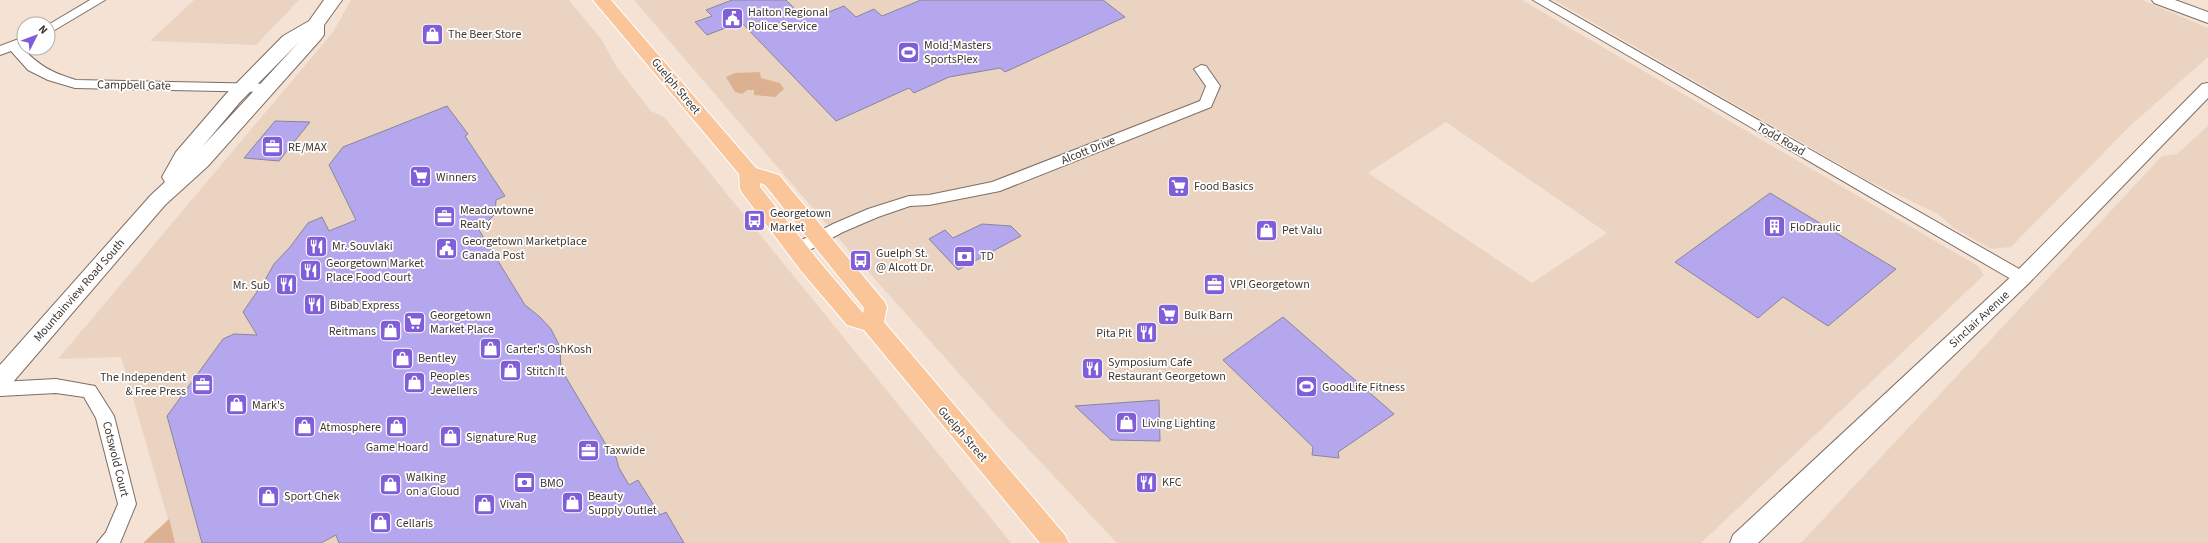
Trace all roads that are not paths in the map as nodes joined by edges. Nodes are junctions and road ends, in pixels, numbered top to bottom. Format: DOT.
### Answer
graph roads {
  1 [pos="99,0"];
  2 [pos="333,0"];
  3 [pos="602,0"];
  4 [pos="1540,0"];
  5 [pos="2160,0"];
  6 [pos="2208,18"];
  7 [pos="56,25"];
  8 [pos="315,25"];
  9 [pos="12,46"];
  10 [pos="1201,69"];
  11 [pos="244,88"];
  12 [pos="268,88"];
  13 [pos="2208,88"];
  14 [pos="749,173"];
  15 [pos="158,200"];
  16 [pos="820,238"];
  17 [pos="798,249"];
  18 [pos="2022,278"];
  19 [pos="872,324"];
  20 [pos="0,381"];
  21 [pos="0,388"];
  22 [pos="107,543"];
  23 [pos="1056,543"];
  24 [pos="1742,543"];
  1 -- 7 [label="street"];
  2 -- 8 [label="main road, Mountainview Road South"];
  3 -- 14 [label="main road, Guelph Street"];
  4 -- 18 [label="street, Todd Road"];
  5 -- 6 [label="street"];
  8 -- 11 [label="main road, Mountainview Road South"];
  8 -- 12 [label="main road, Mountainview Road South"];
  9 -- 11 [label="street, Campbell Gate"];
  10 -- 16 [label="street, Alcott Drive"];
  11 -- 12 [label="street, Campbell Gate"];
  11 -- 15 [label="main road, Mountainview Road South"];
  12 -- 15 [label="main road, Mountainview Road South"];
  13 -- 18 [label="street, Sinclair Avenue"];
  14 -- 16 [label="main road"];
  14 -- 17 [label="main road, Guelph Street"];
  15 -- 20 [label="main road, Mountainview Road South"];
  16 -- 17 [label="street, Alcott Drive"];
  16 -- 19 [label="main road"];
  17 -- 19 [label="main road, Guelph Street"];
  18 -- 24 [label="street, Sinclair Avenue"];
  19 -- 23 [label="main road, Guelph Street"];
  21 -- 22 [label="street, Cotswold Court"];
}
